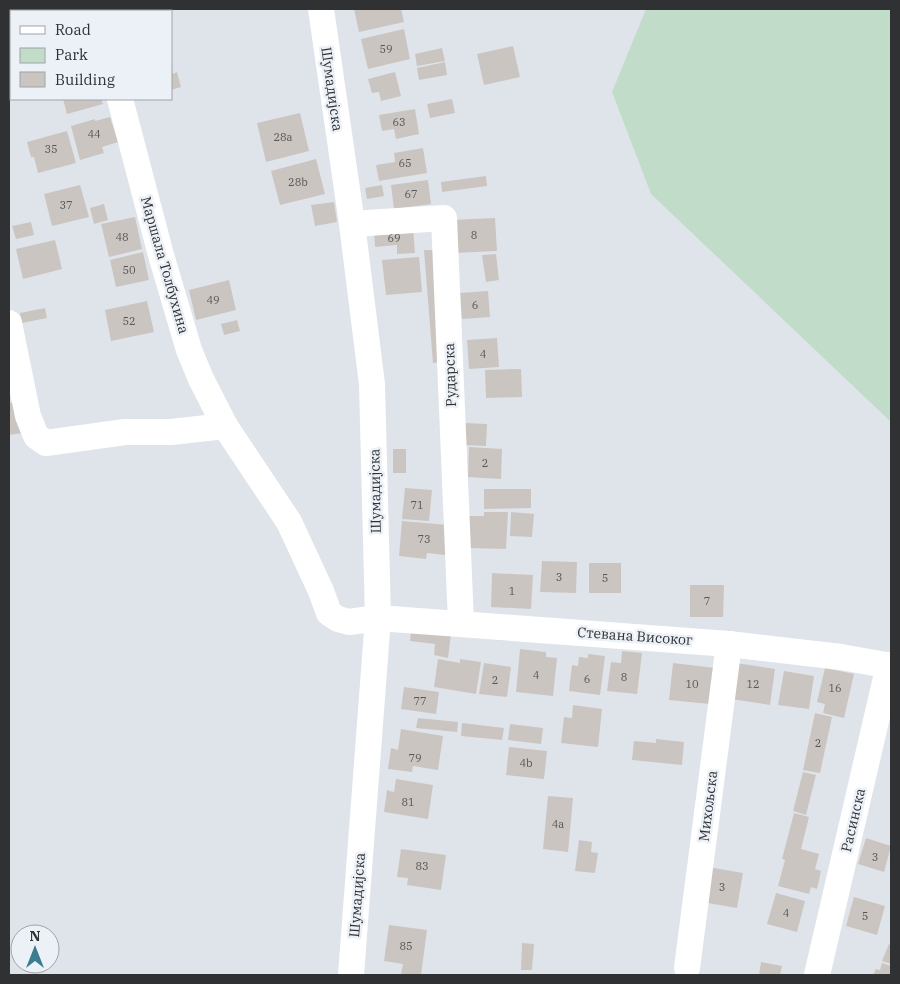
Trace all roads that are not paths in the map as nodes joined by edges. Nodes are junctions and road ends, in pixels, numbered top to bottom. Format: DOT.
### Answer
graph roads {
  1 [pos="320,9"];
  2 [pos="120,100"];
  3 [pos="352,224"];
  4 [pos="9,323"];
  5 [pos="225,426"];
  6 [pos="378,618"];
  7 [pos="461,623"];
  8 [pos="729,644"];
  9 [pos="890,665"];
  10 [pos="687,968"];
  11 [pos="351,975"];
  12 [pos="816,975"];
  1 -- 3 [label="street, Шумадијска"];
  2 -- 5 [label="street, Маршала Толбухина"];
  3 -- 6 [label="street, Шумадијска"];
  3 -- 7 [label="street, Рударска"];
  4 -- 5 [label="street"];
  5 -- 6 [label="street, Маршала Толбухина"];
  6 -- 7 [label="street, Стевана Високог"];
  6 -- 11 [label="street, Шумадијска"];
  7 -- 8 [label="street, Стевана Високог"];
  8 -- 9 [label="street, Стевана Високог"];
  8 -- 10 [label="street, Михољска"];
  9 -- 12 [label="street, Расинска"];
}
